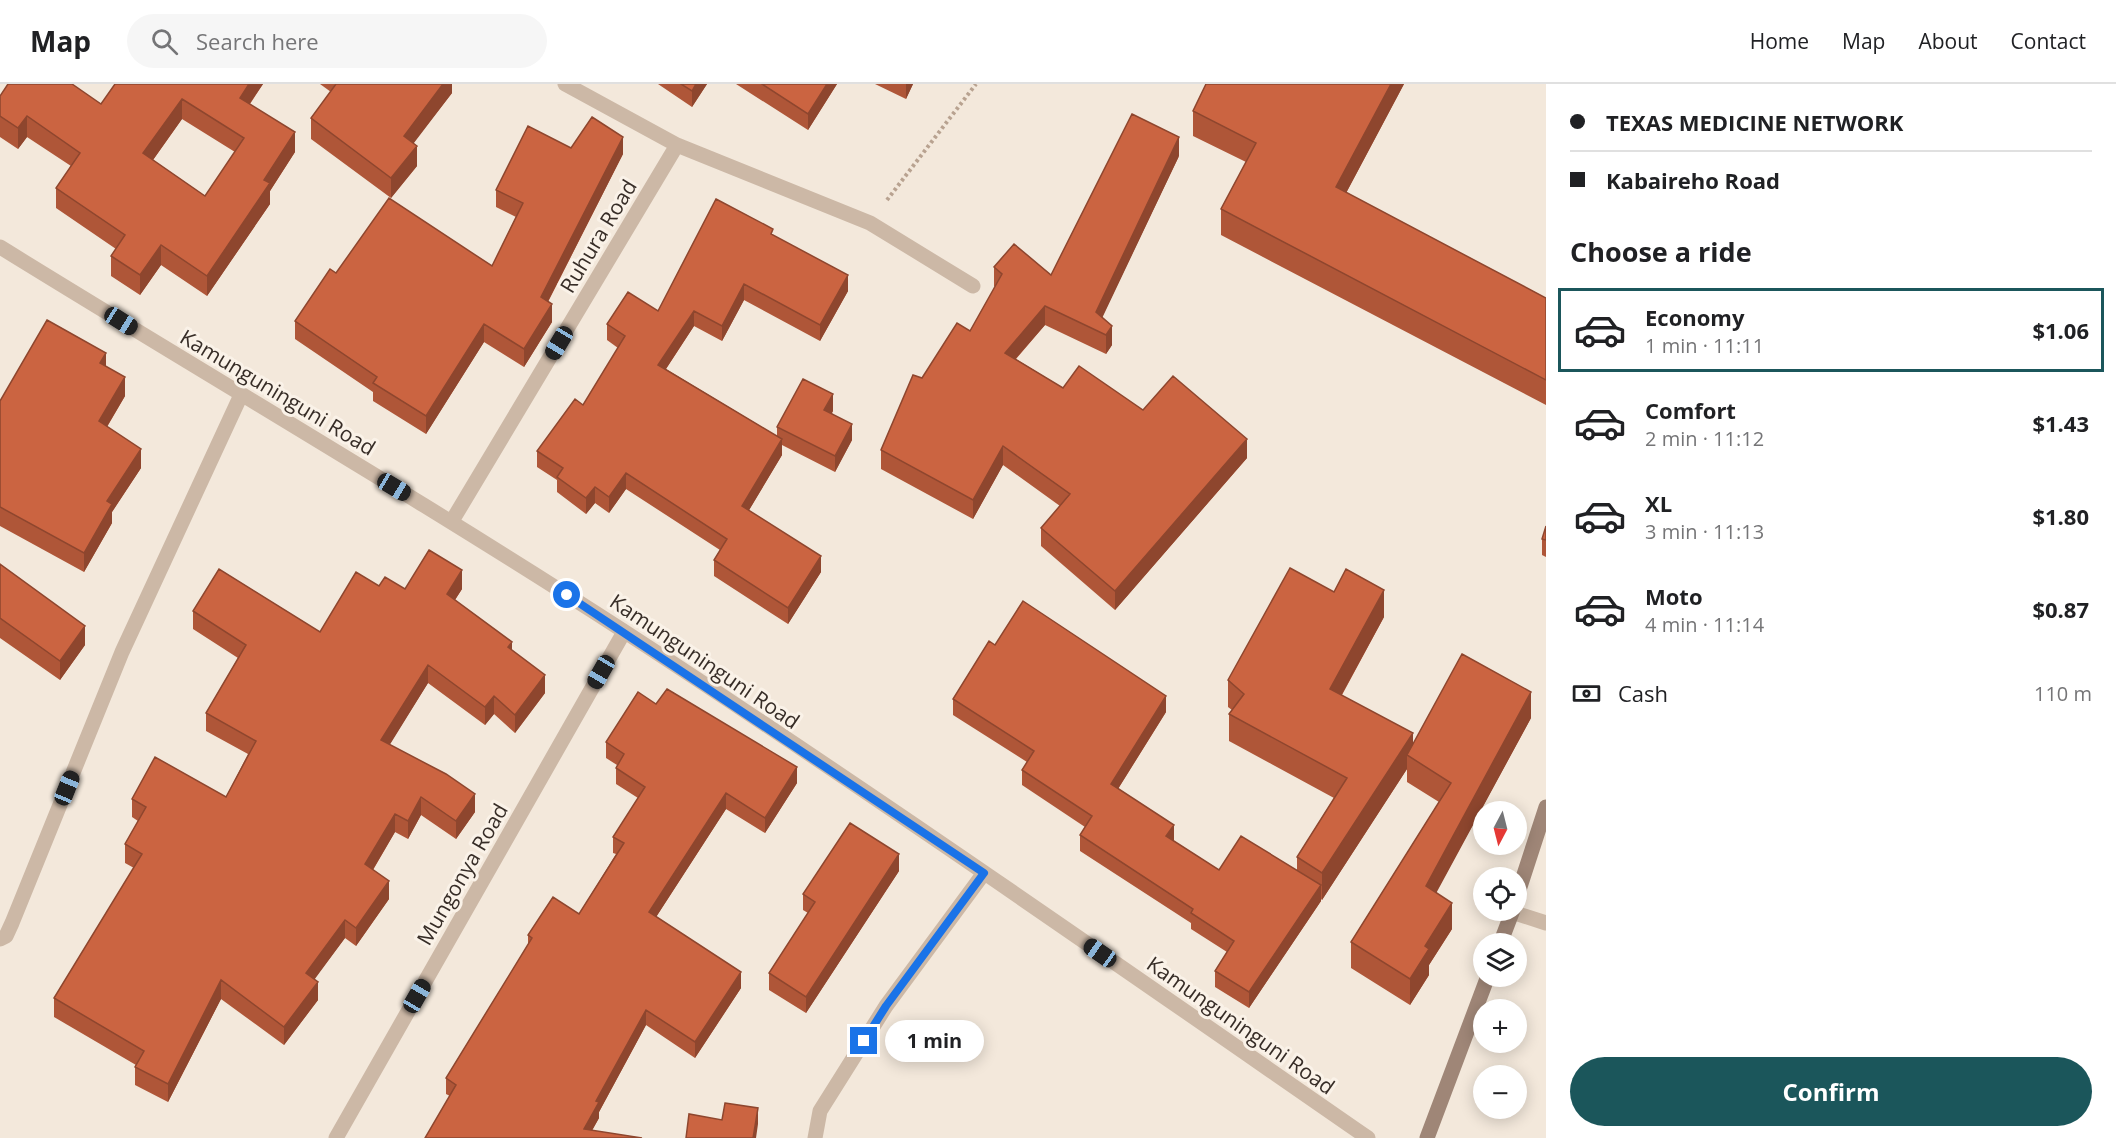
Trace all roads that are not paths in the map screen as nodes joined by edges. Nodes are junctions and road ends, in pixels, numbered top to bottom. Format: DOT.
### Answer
graph roads {
  1 [pos="565,84"];
  2 [pos="677,144"];
  3 [pos="0,247"];
  4 [pos="973,286"];
  5 [pos="241,395"];
  6 [pos="452,521"];
  7 [pos="624,632"];
  8 [pos="1546,807"];
  9 [pos="1527,867"];
  10 [pos="984,873"];
  11 [pos="1527,914"];
  12 [pos="1546,923"];
  13 [pos="0,939"];
  14 [pos="1484,987"];
  15 [pos="336,1138"];
  16 [pos="815,1138"];
  17 [pos="1368,1138"];
  18 [pos="1426,1138"];
  1 -- 2 [label="street"];
  2 -- 4 [label="street"];
  2 -- 6 [label="street, Ruhura Road"];
  3 -- 5 [label="street, Kamunguninguni Road"];
  5 -- 6 [label="street, Kamunguninguni Road"];
  5 -- 13 [label="street"];
  6 -- 7 [label="street, Kamunguninguni Road"];
  7 -- 10 [label="street, Kamunguninguni Road"];
  7 -- 15 [label="street, Mungonya Road"];
  8 -- 9 [label="street"];
  10 -- 16 [label="street"];
  10 -- 17 [label="street, Kamunguninguni Road"];
  11 -- 12 [label="street"];
  14 -- 18 [label="street"];
}
